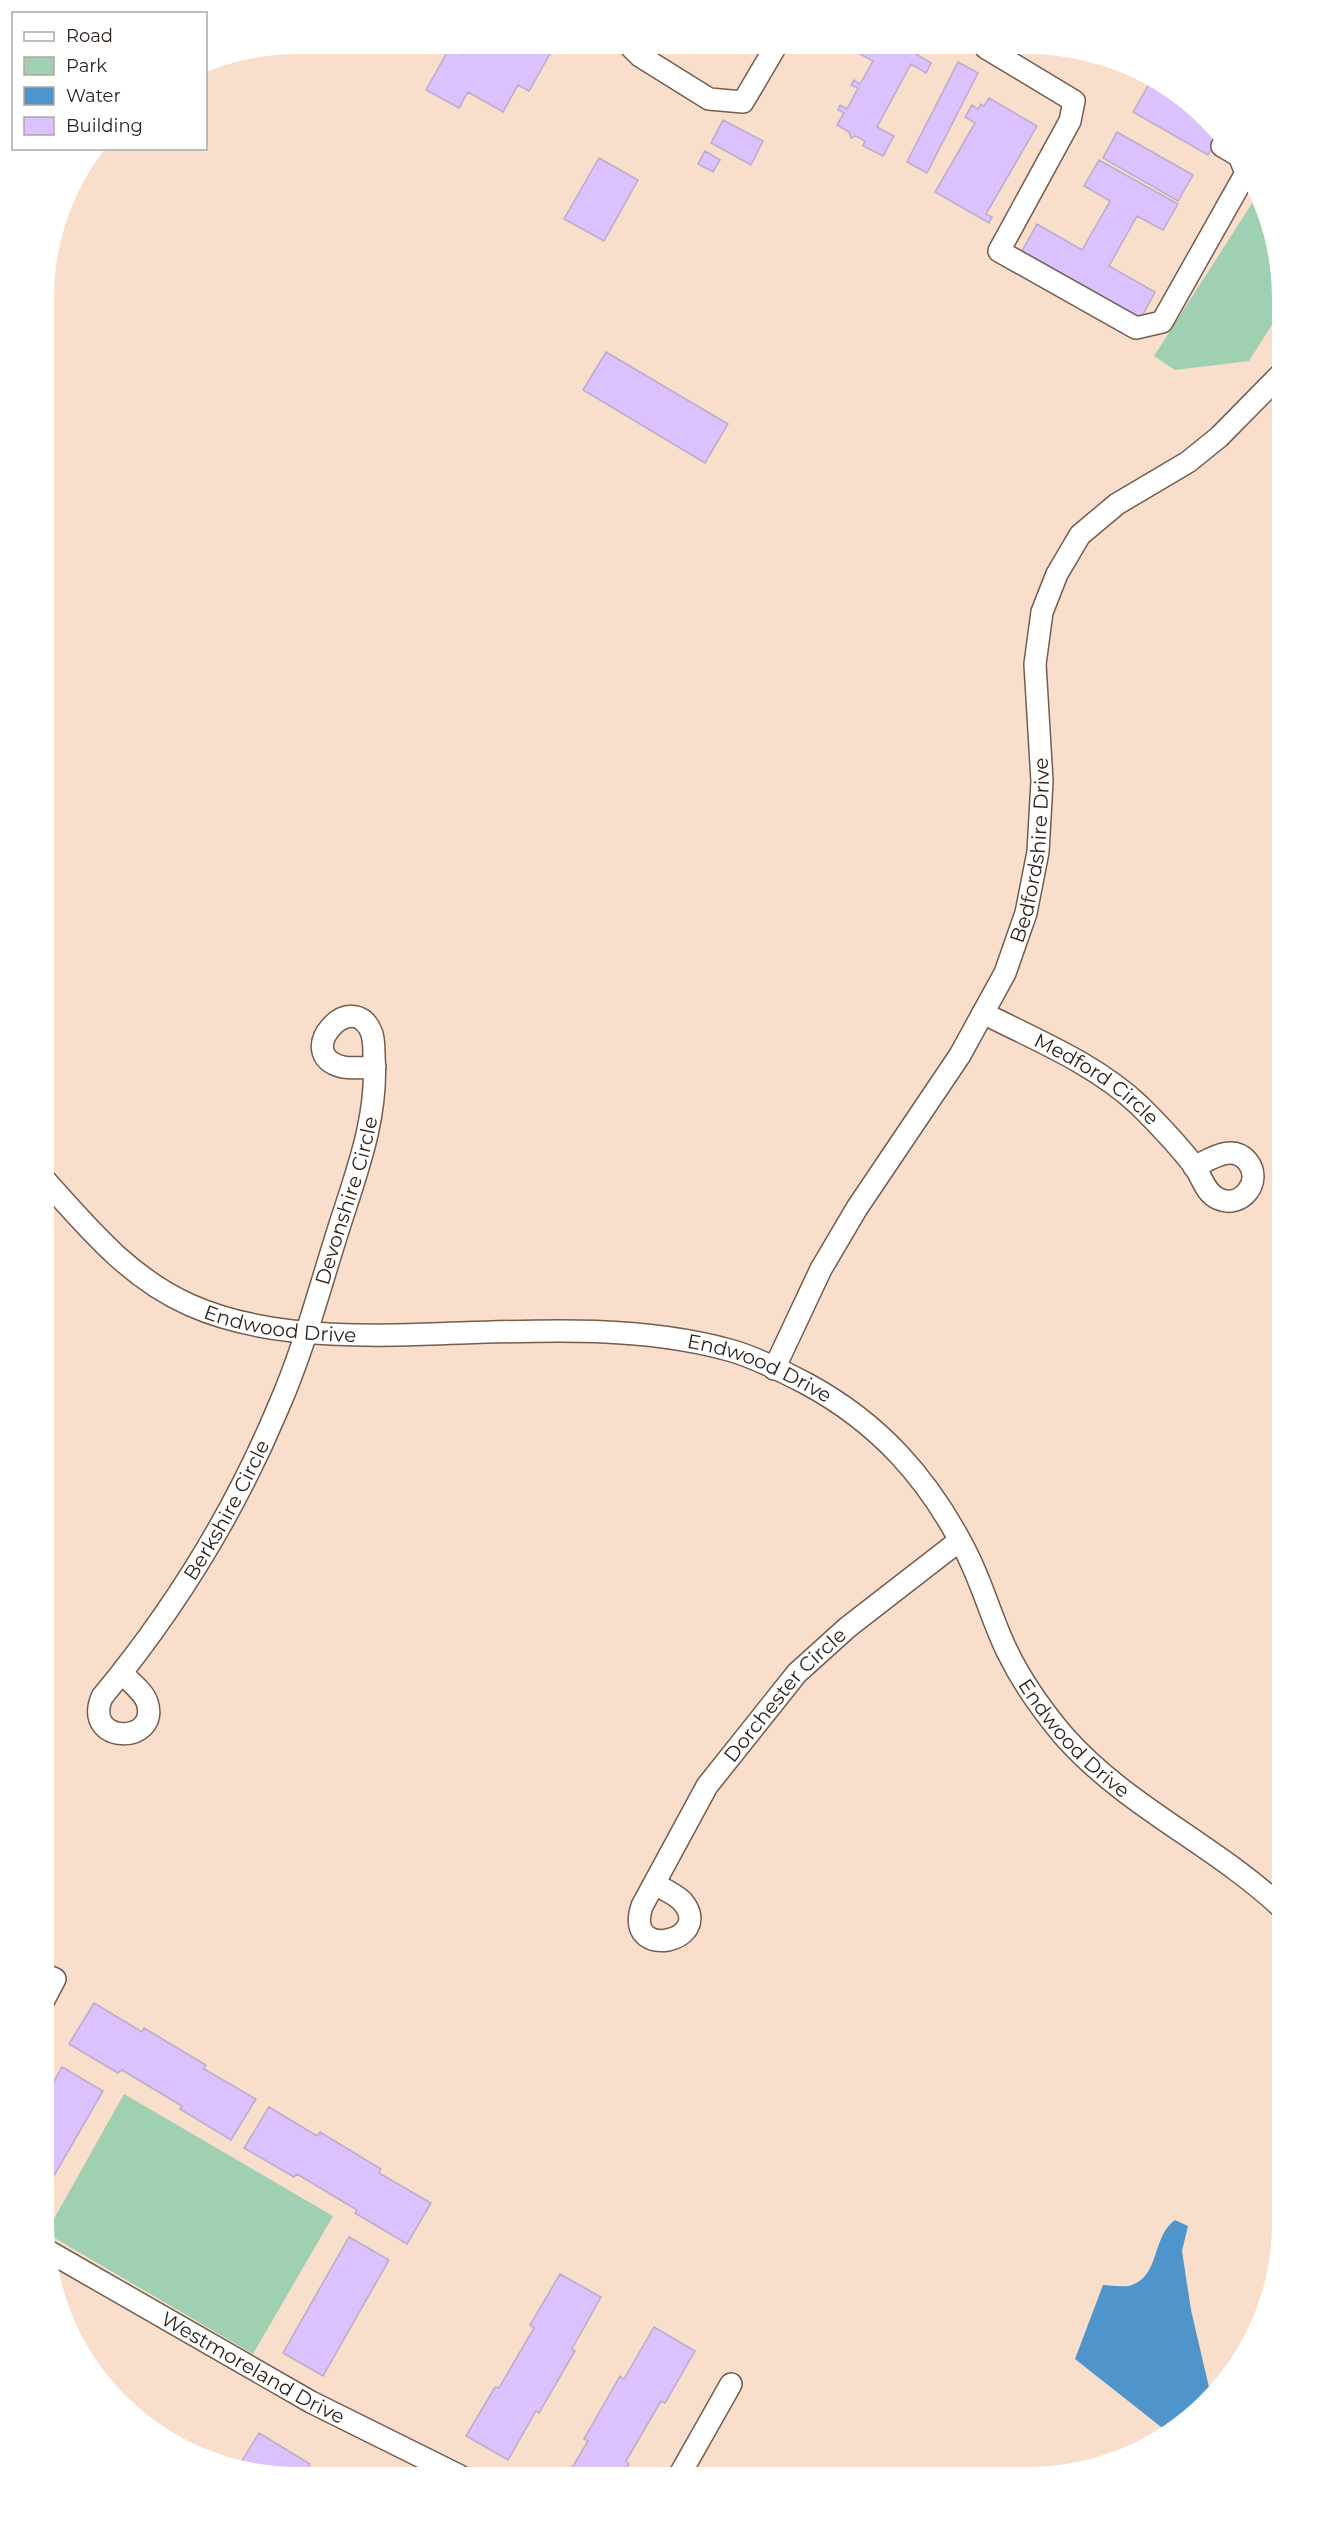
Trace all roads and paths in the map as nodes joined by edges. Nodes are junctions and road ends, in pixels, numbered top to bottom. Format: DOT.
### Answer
graph roads {
  1 [pos="637,54"];
  2 [pos="771,54"];
  3 [pos="996,54"];
  4 [pos="1242,181"];
  5 [pos="1272,383"];
  6 [pos="983,1013"];
  7 [pos="375,1067"];
  8 [pos="1194,1167"];
  9 [pos="54,1190"];
  10 [pos="305,1331"];
  11 [pos="774,1369"];
  12 [pos="959,1541"];
  13 [pos="122,1673"];
  14 [pos="655,1884"];
  15 [pos="1272,1901"];
  16 [pos="56,2256"];
  17 [pos="731,2384"];
  18 [pos="442,2467"];
  19 [pos="684,2467"];
  1 -- 2 [label="street"];
  3 -- 4 [label="street"];
  5 -- 6 [label="street, Bedfordshire Drive"];
  6 -- 8 [label="street, Medford Circle"];
  6 -- 11 [label="street, Bedfordshire Drive"];
  7 -- 10 [label="street, Devonshire Circle"];
  9 -- 10 [label="street, Endwood Drive"];
  10 -- 11 [label="street, Endwood Drive"];
  10 -- 13 [label="street, Berkshire Circle"];
  11 -- 12 [label="street, Endwood Drive"];
  12 -- 14 [label="street, Dorchester Circle"];
  12 -- 15 [label="street, Endwood Drive"];
  16 -- 18 [label="street, Westmoreland Drive"];
  17 -- 19 [label="street"];
}
